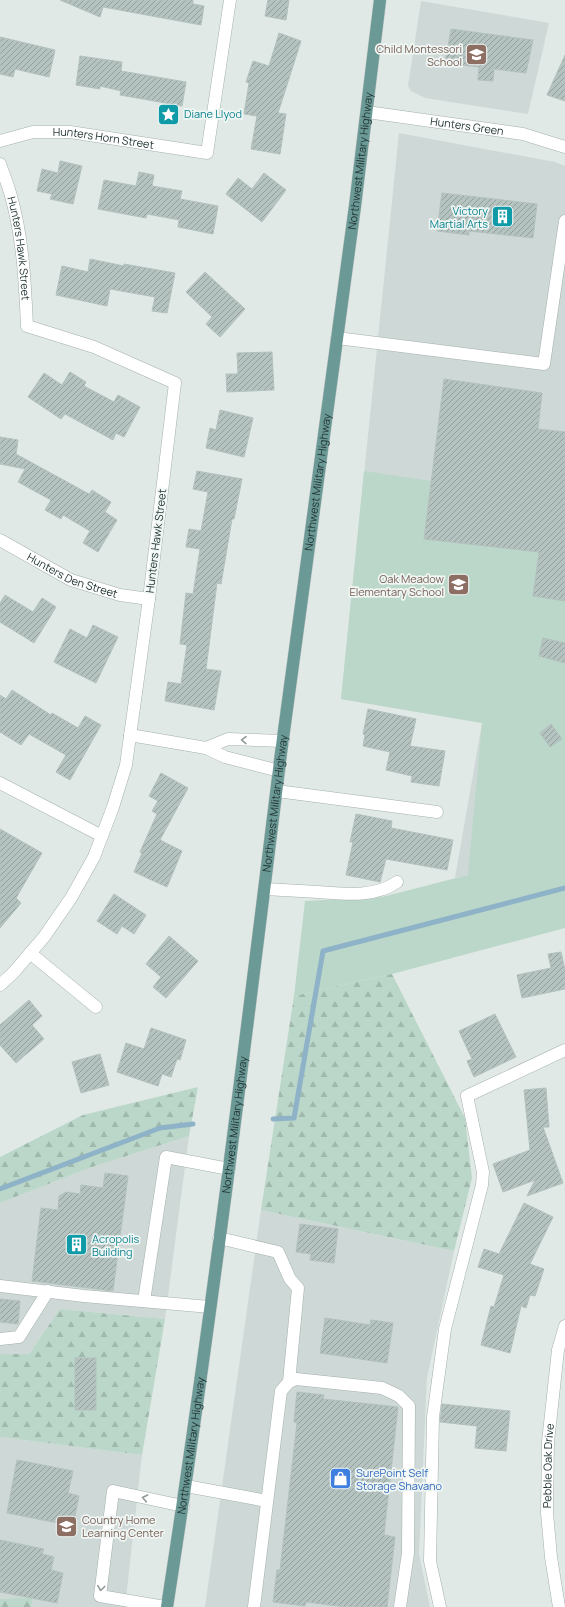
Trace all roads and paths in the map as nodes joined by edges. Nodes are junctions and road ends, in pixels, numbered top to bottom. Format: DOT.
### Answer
graph roads {
  1 [pos="230,0"];
  2 [pos="380,0"];
  3 [pos="367,112"];
  4 [pos="0,140"];
  5 [pos="565,147"];
  6 [pos="0,164"];
  7 [pos="565,221"];
  8 [pos="337,338"];
  9 [pos="0,540"];
  10 [pos="149,599"];
  11 [pos="130,734"];
  12 [pos="283,742"];
  13 [pos="206,748"];
  14 [pos="279,771"];
  15 [pos="0,783"];
  16 [pos="277,791"];
  17 [pos="437,812"];
  18 [pos="102,836"];
  19 [pos="397,882"];
  20 [pos="265,889"];
  21 [pos="30,953"];
  22 [pos="0,985"];
  23 [pos="96,1007"];
  24 [pos="565,1050"];
  25 [pos="228,1169"];
  26 [pos="220,1238"];
  27 [pos="0,1286"];
  28 [pos="48,1292"];
  29 [pos="144,1301"];
  30 [pos="210,1308"];
  31 [pos="565,1326"];
  32 [pos="0,1339"];
  33 [pos="289,1382"];
  34 [pos="186,1486"];
  35 [pos="267,1501"];
  36 [pos="183,1506"];
  37 [pos="166,1607"];
  38 [pos="254,1607"];
  39 [pos="400,1607"];
  40 [pos="440,1607"];
  41 [pos="559,1607"];
  1 -- 4 [label="street, Hunters Horn Street"];
  2 -- 3 [label="main road, Northwest Military Highway"];
  3 -- 5 [label="street, Hunters Green"];
  3 -- 8 [label="main road, Northwest Military Highway"];
  6 -- 10 [label="street, Hunters Hawk Street"];
  7 -- 8 [label="street"];
  8 -- 12 [label="main road, Northwest Military Highway"];
  9 -- 10 [label="street, Hunters Den Street"];
  10 -- 11 [label="street, Hunters Hawk Street"];
  11 -- 13 [label="street"];
  11 -- 18 [label="street, Hunters Hawk Street"];
  12 -- 13 [label="street, one-way"];
  12 -- 14 [label="main road, Northwest Military Highway"];
  13 -- 14 [label="street"];
  14 -- 16 [label="main road, Northwest Military Highway"];
  15 -- 18 [label="street"];
  16 -- 17 [label="street"];
  16 -- 20 [label="main road, Northwest Military Highway"];
  18 -- 21 [label="street, Hunters Hawk Street"];
  19 -- 20 [label="street"];
  20 -- 25 [label="main road, Northwest Military Highway"];
  21 -- 22 [label="street, Hunters Hawk Street"];
  21 -- 23 [label="street"];
  24 -- 40 [label="street"];
  25 -- 26 [label="main road, Northwest Military Highway"];
  25 -- 29 [label="street"];
  26 -- 30 [label="main road, Northwest Military Highway"];
  26 -- 33 [label="street"];
  27 -- 28 [label="street"];
  28 -- 29 [label="street"];
  28 -- 32 [label="street"];
  29 -- 30 [label="street"];
  30 -- 34 [label="main road, Northwest Military Highway"];
  31 -- 41 [label="street, Pebble Oak Drive"];
  33 -- 35 [label="street"];
  33 -- 39 [label="street"];
  34 -- 35 [label="street"];
  34 -- 36 [label="main road, Northwest Military Highway"];
  35 -- 38 [label="street"];
  36 -- 37 [label="main road, Northwest Military Highway"];
  36 -- 37 [label="street, one-way"];
}
